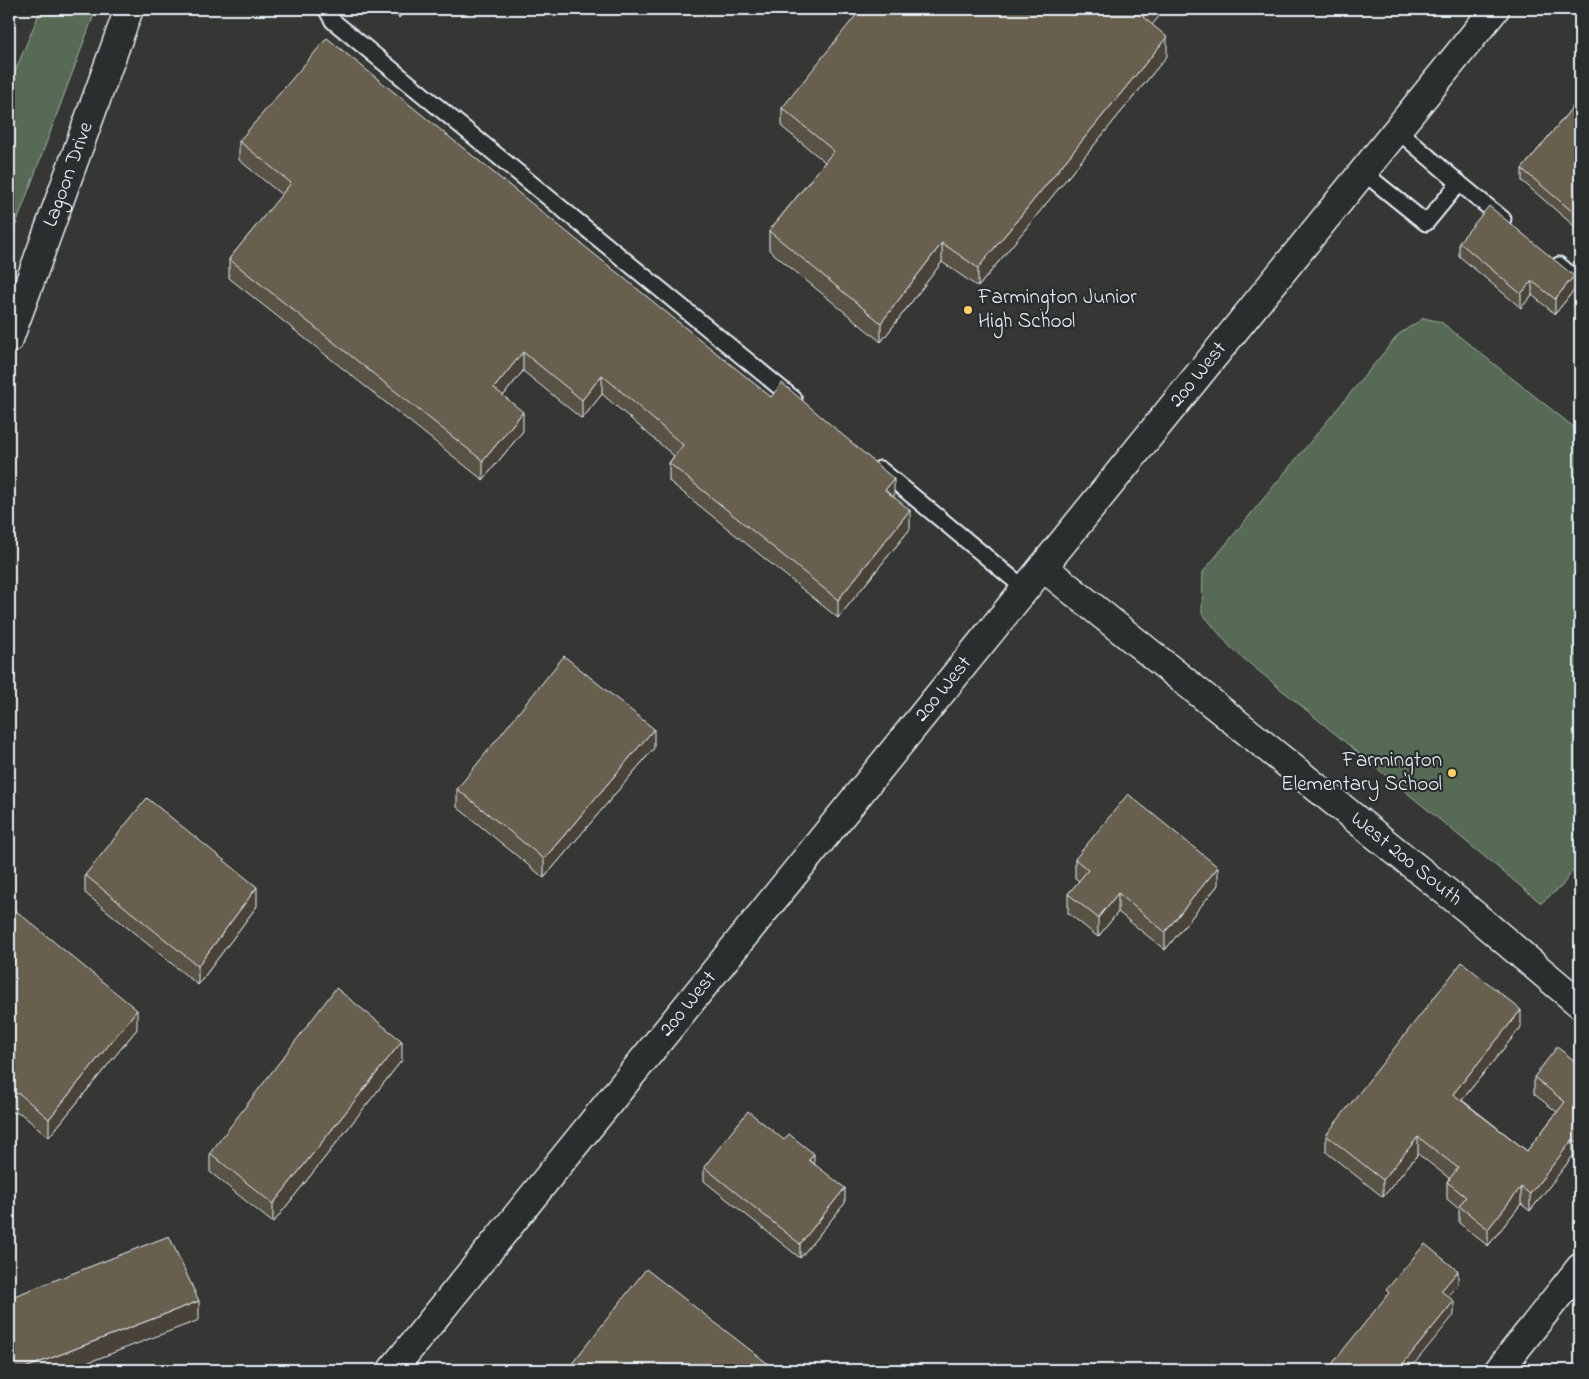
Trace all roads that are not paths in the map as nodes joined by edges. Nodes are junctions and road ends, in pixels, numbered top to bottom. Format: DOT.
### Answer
graph roads {
  1 [pos="129,9"];
  2 [pos="326,9"];
  3 [pos="1495,9"];
  4 [pos="1397,130"];
  5 [pos="1363,172"];
  6 [pos="1459,183"];
  7 [pos="1512,227"];
  8 [pos="1550,258"];
  9 [pos="1580,283"];
  10 [pos="9,339"];
  11 [pos="804,407"];
  12 [pos="865,457"];
  13 [pos="1043,567"];
  14 [pos="1025,589"];
  15 [pos="1580,1004"];
  16 [pos="1580,1268"];
  17 [pos="392,1370"];
  18 [pos="1499,1370"];
  1 -- 10 [label="main road, Lagoon Drive"];
  2 -- 11 [label="lane"];
  3 -- 4 [label="main road, 200 West"];
  4 -- 5 [label="main road, 200 West"];
  4 -- 6 [label="lane"];
  5 -- 6 [label="lane"];
  5 -- 13 [label="main road, 200 West"];
  6 -- 7 [label="lane"];
  8 -- 9 [label="lane"];
  12 -- 14 [label="lane"];
  13 -- 14 [label="main road, 200 West"];
  13 -- 15 [label="main road, West 200 South"];
  14 -- 17 [label="main road, 200 West"];
  16 -- 18 [label="main road"];
}
